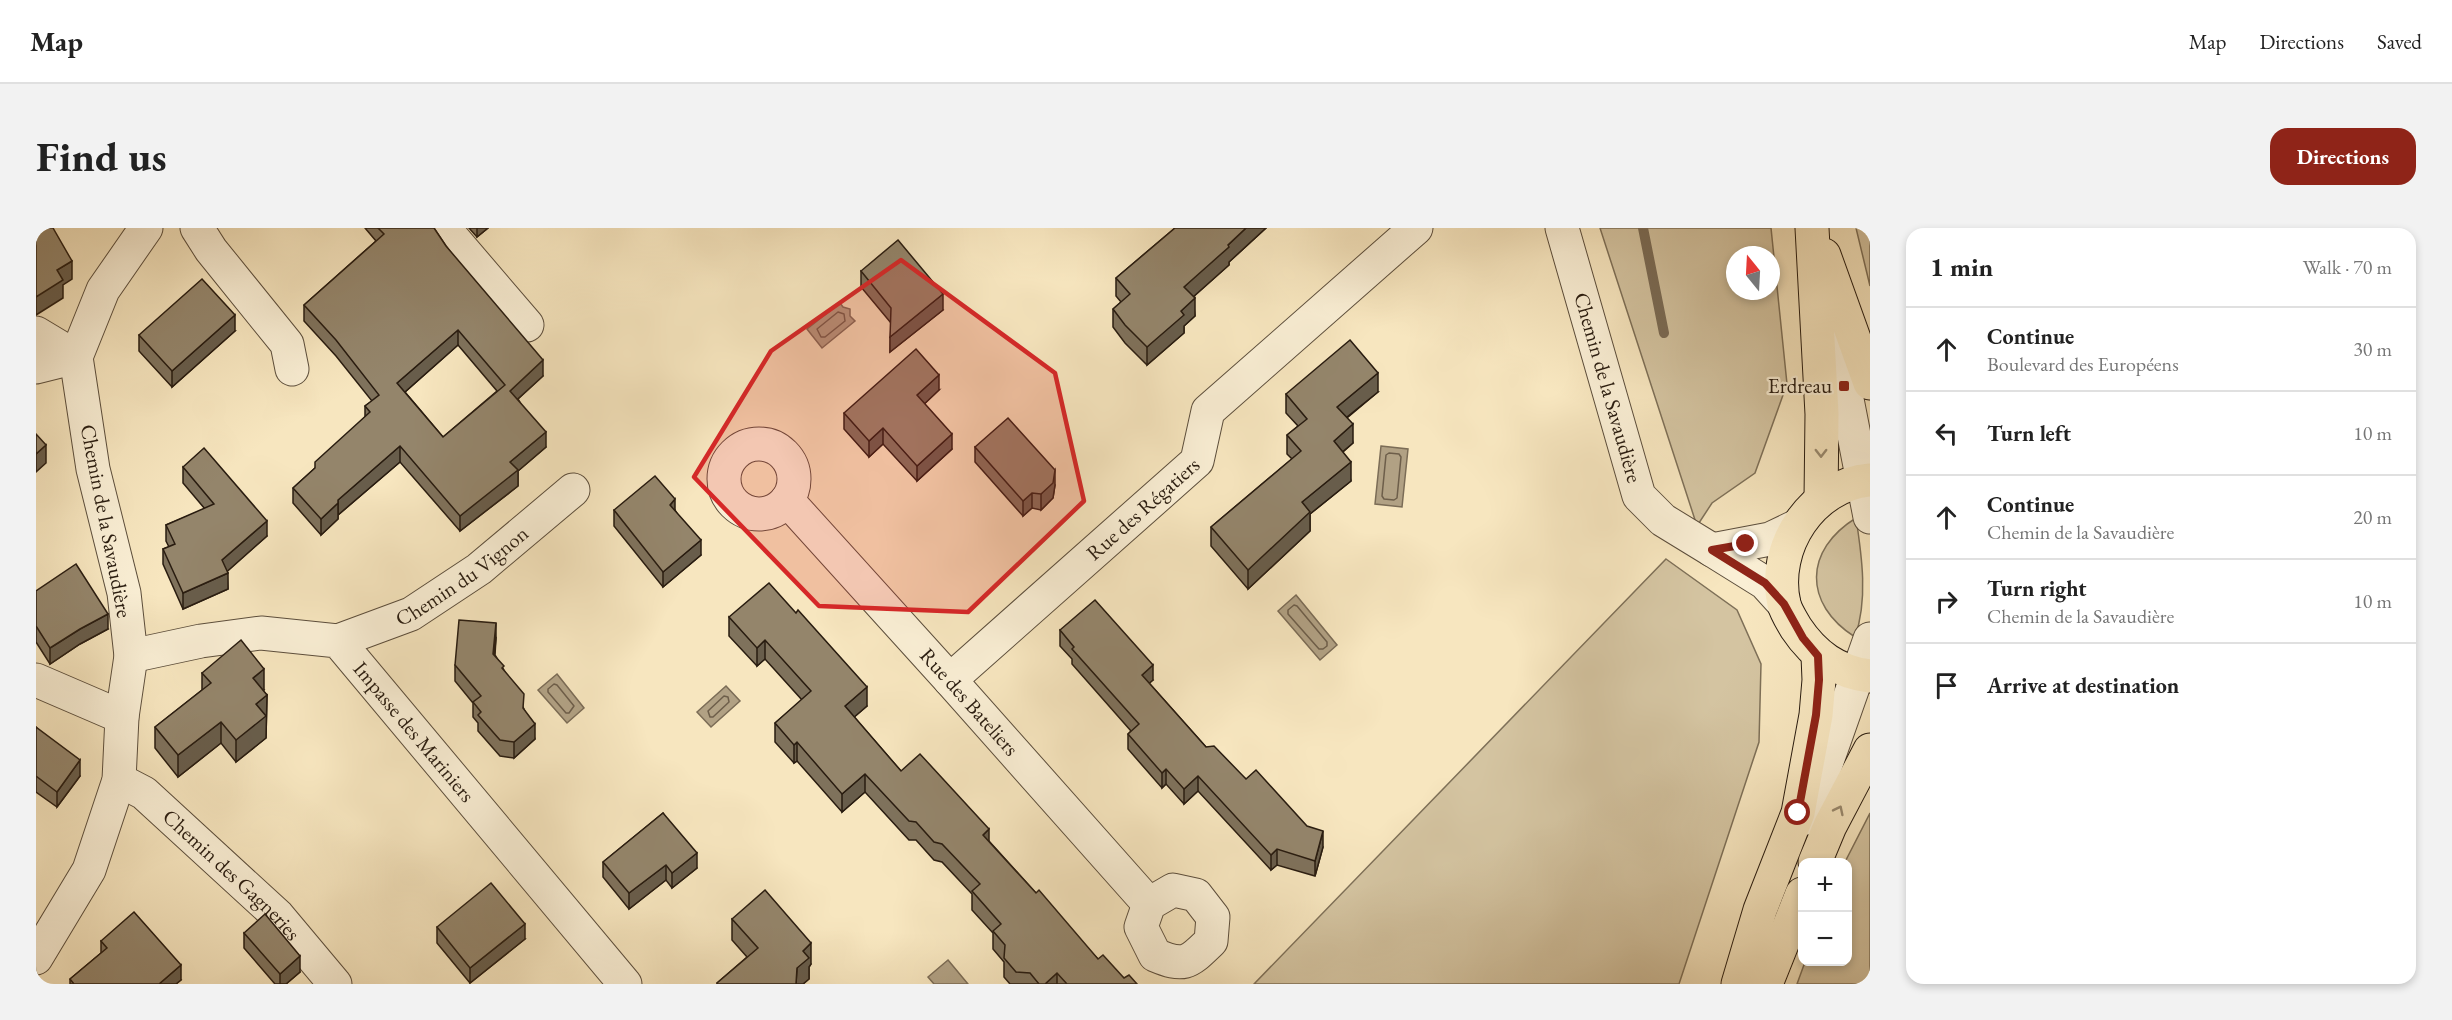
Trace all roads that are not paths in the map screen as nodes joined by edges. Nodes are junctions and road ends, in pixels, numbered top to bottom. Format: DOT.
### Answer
graph roads {
  1 [pos="146,228"];
  2 [pos="197,228"];
  3 [pos="444,228"];
  4 [pos="1416,228"];
  5 [pos="1562,228"];
  6 [pos="1813,228"];
  7 [pos="527,325"];
  8 [pos="36,333"];
  9 [pos="76,357"];
  10 [pos="36,368"];
  11 [pos="292,369"];
  12 [pos="1870,383"];
  13 [pos="1866,480"];
  14 [pos="573,490"];
  15 [pos="1821,499"];
  16 [pos="787,500"];
  17 [pos="1870,517"];
  18 [pos="1795,527"];
  19 [pos="1712,550"];
  20 [pos="1784,604"];
  21 [pos="1870,639"];
  22 [pos="338,641"];
  23 [pos="131,656"];
  24 [pos="1818,656"];
  25 [pos="1864,675"];
  26 [pos="36,680"];
  27 [pos="951,680"];
  28 [pos="122,717"];
  29 [pos="1870,750"];
  30 [pos="118,780"];
  31 [pos="1817,858"];
  32 [pos="1149,904"];
  33 [pos="1798,906"];
  34 [pos="36,958"];
  35 [pos="335,984"];
  36 [pos="625,984"];
  37 [pos="1738,984"];
  38 [pos="1749,984"];
  39 [pos="1766,984"];
  1 -- 9 [label="street"];
  2 -- 11 [label="street"];
  3 -- 7 [label="street"];
  4 -- 27 [label="street, Rue des Régatiers"];
  5 -- 19 [label="street, Chemin de la Savaudière"];
  6 -- 12 [label="main road"];
  6 -- 13 [label="street"];
  6 -- 15 [label="main road, one-way"];
  8 -- 9 [label="street"];
  9 -- 10 [label="street"];
  9 -- 23 [label="street, Chemin de la Savaudière"];
  13 -- 15 [label="main road"];
  13 -- 17 [label="street"];
  14 -- 22 [label="street, Chemin du Vignon"];
  15 -- 18 [label="main road"];
  16 -- 27 [label="street, Rue des Bateliers"];
  18 -- 19 [label="street"];
  18 -- 20 [label="main road"];
  19 -- 20 [label="street, Chemin de la Savaudière"];
  20 -- 24 [label="main road"];
  21 -- 25 [label="street"];
  22 -- 23 [label="street, Impasse des Mariniers"];
  22 -- 36 [label="street, Impasse des Mariniers"];
  23 -- 28 [label="street, Chemin de la Savaudière"];
  24 -- 25 [label="main road"];
  24 -- 37 [label="main road"];
  25 -- 38 [label="street"];
  26 -- 28 [label="street"];
  27 -- 32 [label="street, Rue des Bateliers"];
  28 -- 30 [label="street, Chemin de la Savaudière"];
  31 -- 29 [label="main road, one-way"];
  30 -- 34 [label="street, Chemin de la Savaudière"];
  30 -- 35 [label="street, Chemin des Gagneries"];
  33 -- 39 [label="main road"];
}
